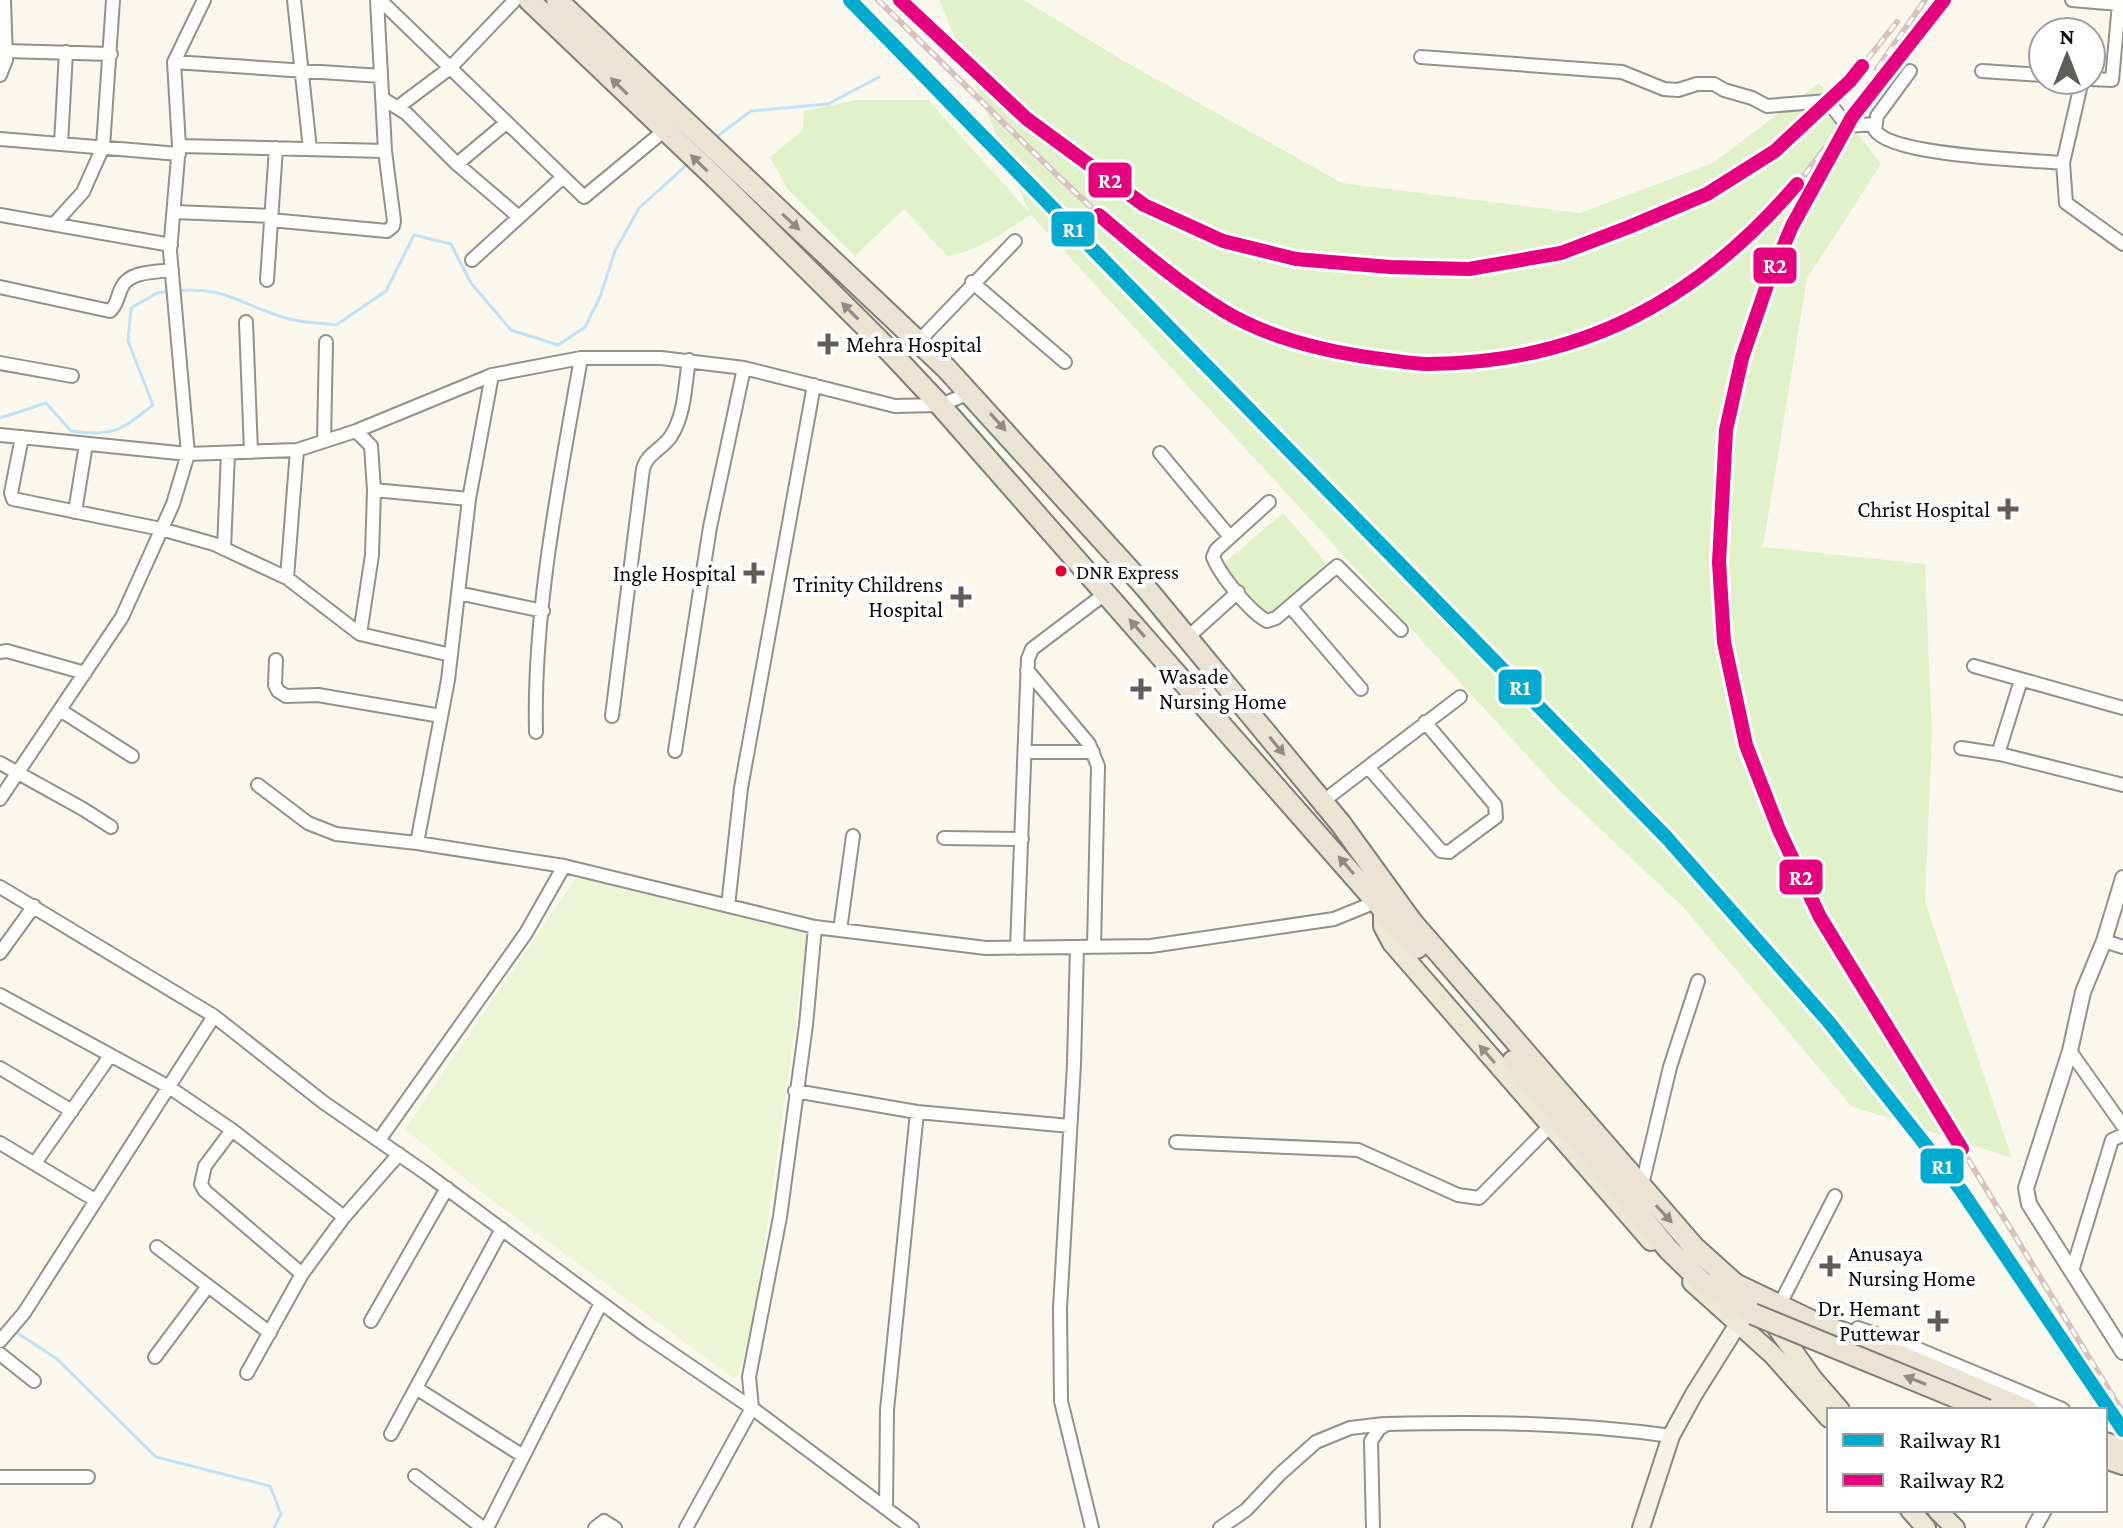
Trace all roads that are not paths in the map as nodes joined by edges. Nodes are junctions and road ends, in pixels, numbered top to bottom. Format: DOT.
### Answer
graph roads {
  1 [pos="4,0"];
  2 [pos="113,0"];
  3 [pos="204,0"];
  4 [pos="294,0"];
  5 [pos="379,0"];
  6 [pos="515,0"];
  7 [pos="529,0"];
  8 [pos="557,0"];
  9 [pos="2072,0"];
  10 [pos="2121,3"];
  11 [pos="6,51"];
  12 [pos="66,52"];
  13 [pos="111,54"];
  14 [pos="1421,57"];
  15 [pos="174,62"];
  16 [pos="450,68"];
  17 [pos="301,71"];
  18 [pos="1910,71"];
  19 [pos="1982,71"];
  20 [pos="2027,74"];
  21 [pos="0,75"];
  22 [pos="381,76"];
  23 [pos="2107,80"];
  24 [pos="2078,96"];
  25 [pos="382,98"];
  26 [pos="398,107"];
  27 [pos="506,123"];
  28 [pos="1875,124"];
  29 [pos="678,133"];
  30 [pos="0,139"];
  31 [pos="61,144"];
  32 [pos="103,147"];
  33 [pos="276,148"];
  34 [pos="310,149"];
  35 [pos="179,150"];
  36 [pos="385,151"];
  37 [pos="2063,163"];
  38 [pos="457,164"];
  39 [pos="563,177"];
  40 [pos="728,177"];
  41 [pos="174,212"];
  42 [pos="0,215"];
  43 [pos="519,217"];
  44 [pos="272,218"];
  45 [pos="54,224"];
  46 [pos="1015,241"];
  47 [pos="2123,244"];
  48 [pos="171,245"];
  49 [pos="472,260"];
  50 [pos="172,274"];
  51 [pos="267,280"];
  52 [pos="972,282"];
  53 [pos="0,287"];
  54 [pos="246,322"];
  55 [pos="326,342"];
  56 [pos="918,342"];
  57 [pos="581,358"];
  58 [pos="689,360"];
  59 [pos="1065,362"];
  60 [pos="0,363"];
  61 [pos="744,368"];
  62 [pos="492,375"];
  63 [pos="72,376"];
  64 [pos="814,385"];
  65 [pos="970,393"];
  66 [pos="940,405"];
  67 [pos="356,431"];
  68 [pos="2,435"];
  69 [pos="22,437"];
  70 [pos="324,441"];
  71 [pos="86,444"];
  72 [pos="297,450"];
  73 [pos="251,452"];
  74 [pos="228,453"];
  75 [pos="1160,453"];
  76 [pos="188,454"];
  77 [pos="374,490"];
  78 [pos="469,499"];
  79 [pos="1269,502"];
  80 [pos="75,512"];
  81 [pos="161,529"];
  82 [pos="1230,537"];
  83 [pos="224,549"];
  84 [pos="287,578"];
  85 [pos="1238,592"];
  86 [pos="458,593"];
  87 [pos="1106,593"];
  88 [pos="1290,606"];
  89 [pos="543,611"];
  90 [pos="1401,630"];
  91 [pos="360,634"];
  92 [pos="1187,638"];
  93 [pos="0,652"];
  94 [pos="451,655"];
  95 [pos="276,660"];
  96 [pos="1974,666"];
  97 [pos="1027,670"];
  98 [pos="85,673"];
  99 [pos="2021,680"];
  100 [pos="1361,689"];
  101 [pos="1460,697"];
  102 [pos="2123,708"];
  103 [pos="60,710"];
  104 [pos="441,716"];
  105 [pos="612,716"];
  106 [pos="1425,722"];
  107 [pos="536,732"];
  108 [pos="1961,748"];
  109 [pos="675,751"];
  110 [pos="1025,752"];
  111 [pos="1093,752"];
  112 [pos="1998,754"];
  113 [pos="132,756"];
  114 [pos="0,763"];
  115 [pos="1369,768"];
  116 [pos="17,772"];
  117 [pos="258,785"];
  118 [pos="2123,785"];
  119 [pos="0,799"];
  120 [pos="1322,802"];
  121 [pos="111,827"];
  122 [pos="853,836"];
  123 [pos="944,838"];
  124 [pos="1022,839"];
  125 [pos="417,843"];
  126 [pos="564,866"];
  127 [pos="2123,878"];
  128 [pos="0,887"];
  129 [pos="1380,904"];
  130 [pos="34,906"];
  131 [pos="728,906"];
  132 [pos="815,927"];
  133 [pos="840,930"];
  134 [pos="2104,941"];
  135 [pos="1077,947"];
  136 [pos="1094,947"];
  137 [pos="2123,947"];
  138 [pos="1017,948"];
  139 [pos="0,953"];
  140 [pos="1698,981"];
  141 [pos="0,995"];
  142 [pos="214,1016"];
  143 [pos="2070,1051"];
  144 [pos="110,1056"];
  145 [pos="0,1068"];
  146 [pos="169,1087"];
  147 [pos="795,1091"];
  148 [pos="72,1111"];
  149 [pos="917,1112"];
  150 [pos="1070,1126"];
  151 [pos="1550,1126"];
  152 [pos="2123,1126"];
  153 [pos="232,1130"];
  154 [pos="2123,1135"];
  155 [pos="379,1140"];
  156 [pos="1176,1142"];
  157 [pos="0,1143"];
  158 [pos="399,1154"];
  159 [pos="35,1163"];
  160 [pos="447,1188"];
  161 [pos="1641,1189"];
  162 [pos="1835,1196"];
  163 [pos="95,1200"];
  164 [pos="344,1217"];
  165 [pos="502,1229"];
  166 [pos="157,1247"];
  167 [pos="2072,1271"];
  168 [pos="302,1274"];
  169 [pos="208,1286"];
  170 [pos="1753,1293"];
  171 [pos="601,1303"];
  172 [pos="1788,1310"];
  173 [pos="371,1321"];
  174 [pos="1738,1324"];
  175 [pos="270,1333"];
  176 [pos="4,1338"];
  177 [pos="2123,1352"];
  178 [pos="0,1354"];
  179 [pos="155,1357"];
  180 [pos="247,1373"];
  181 [pos="34,1381"];
  182 [pos="416,1388"];
  183 [pos="752,1408"];
  184 [pos="1838,1408"];
  185 [pos="1982,1408"];
  186 [pos="2022,1408"];
  187 [pos="2057,1408"];
  188 [pos="1827,1416"];
  189 [pos="1387,1424"];
  190 [pos="391,1434"];
  191 [pos="1671,1436"];
  192 [pos="523,1456"];
  193 [pos="415,1476"];
  194 [pos="0,1477"];
  195 [pos="88,1477"];
  196 [pos="886,1508"];
  197 [pos="1912,1512"];
  198 [pos="1939,1512"];
  199 [pos="485,1528"];
  200 [pos="595,1528"];
  201 [pos="615,1528"];
  202 [pos="686,1528"];
  203 [pos="912,1528"];
  204 [pos="1092,1528"];
  205 [pos="1220,1528"];
  206 [pos="1373,1528"];
  207 [pos="1641,1528"];
  208 [pos="1926,1528"];
  209 [pos="1955,1528"];
  1 -- 11 [label="street"];
  2 -- 13 [label="street"];
  3 -- 15 [label="street"];
  4 -- 17 [label="street"];
  5 -- 16 [label="street"];
  5 -- 22 [label="street"];
  6 -- 16 [label="street"];
  29 -- 7 [label="highway, one-way"];
  8 -- 29 [label="highway"];
  9 -- 10 [label="street"];
  10 -- 23 [label="street"];
  11 -- 12 [label="street"];
  11 -- 21 [label="street"];
  12 -- 13 [label="street"];
  12 -- 31 [label="street"];
  13 -- 32 [label="street"];
  14 -- 28 [label="street"];
  15 -- 17 [label="street"];
  15 -- 35 [label="street"];
  16 -- 26 [label="street"];
  16 -- 27 [label="street"];
  17 -- 22 [label="street"];
  17 -- 34 [label="street"];
  18 -- 28 [label="street"];
  19 -- 20 [label="street"];
  22 -- 25 [label="street"];
  24 -- 37 [label="street"];
  25 -- 26 [label="street"];
  25 -- 36 [label="street"];
  26 -- 38 [label="street"];
  27 -- 38 [label="street"];
  27 -- 39 [label="street"];
  28 -- 37 [label="street"];
  29 -- 39 [label="street"];
  29 -- 40 [label="highway"];
  30 -- 31 [label="street"];
  31 -- 32 [label="street"];
  32 -- 35 [label="street"];
  32 -- 45 [label="street"];
  33 -- 34 [label="street"];
  33 -- 35 [label="street"];
  33 -- 44 [label="street"];
  34 -- 36 [label="street"];
  35 -- 41 [label="street"];
  36 -- 44 [label="street"];
  37 -- 47 [label="street"];
  38 -- 43 [label="street"];
  39 -- 43 [label="street"];
  40 -- 56 [label="highway, one-way"];
  66 -- 40 [label="highway, one-way"];
  41 -- 44 [label="street"];
  41 -- 48 [label="street"];
  42 -- 45 [label="street"];
  43 -- 49 [label="street"];
  44 -- 51 [label="street"];
  45 -- 48 [label="street"];
  46 -- 52 [label="street"];
  48 -- 50 [label="street"];
  50 -- 53 [label="street"];
  50 -- 76 [label="street"];
  52 -- 56 [label="street"];
  52 -- 59 [label="street"];
  54 -- 73 [label="street"];
  55 -- 70 [label="street"];
  56 -- 65 [label="highway"];
  57 -- 58 [label="street"];
  57 -- 62 [label="street"];
  57 -- 89 [label="street"];
  58 -- 61 [label="street"];
  58 -- 105 [label="street"];
  60 -- 63 [label="street"];
  61 -- 64 [label="street"];
  61 -- 109 [label="street"];
  62 -- 67 [label="street"];
  62 -- 78 [label="street"];
  64 -- 66 [label="street"];
  64 -- 131 [label="street"];
  65 -- 66 [label="street"];
  65 -- 92 [label="highway, one-way"];
  66 -- 87 [label="highway"];
  67 -- 70 [label="street"];
  67 -- 77 [label="street"];
  68 -- 69 [label="street"];
  69 -- 71 [label="street"];
  69 -- 80 [label="street"];
  70 -- 72 [label="street"];
  71 -- 76 [label="street"];
  71 -- 80 [label="street"];
  72 -- 73 [label="street"];
  72 -- 84 [label="street"];
  73 -- 74 [label="street"];
  74 -- 76 [label="street"];
  74 -- 83 [label="street"];
  75 -- 82 [label="street"];
  76 -- 81 [label="street"];
  77 -- 78 [label="street"];
  77 -- 91 [label="street"];
  78 -- 86 [label="street"];
  79 -- 82 [label="street"];
  80 -- 81 [label="street"];
  81 -- 83 [label="street"];
  81 -- 98 [label="street"];
  82 -- 85 [label="street"];
  83 -- 84 [label="street"];
  84 -- 91 [label="street"];
  85 -- 88 [label="street"];
  85 -- 92 [label="street"];
  86 -- 89 [label="street"];
  86 -- 94 [label="street"];
  87 -- 97 [label="street"];
  129 -- 87 [label="highway, one-way"];
  88 -- 90 [label="street"];
  88 -- 100 [label="street"];
  89 -- 107 [label="street"];
  91 -- 94 [label="street"];
  92 -- 120 [label="highway, one-way"];
  93 -- 98 [label="street"];
  94 -- 104 [label="street"];
  95 -- 104 [label="street"];
  96 -- 99 [label="street"];
  97 -- 110 [label="street"];
  97 -- 111 [label="street"];
  98 -- 103 [label="street"];
  99 -- 102 [label="street"];
  99 -- 112 [label="street"];
  101 -- 106 [label="street"];
  103 -- 113 [label="street"];
  103 -- 116 [label="street"];
  104 -- 125 [label="street"];
  106 -- 115 [label="street"];
  106 -- 115 [label="street"];
  108 -- 112 [label="street"];
  110 -- 111 [label="street"];
  110 -- 124 [label="street"];
  111 -- 136 [label="street"];
  112 -- 118 [label="street"];
  114 -- 116 [label="street"];
  115 -- 120 [label="street"];
  116 -- 119 [label="street"];
  116 -- 121 [label="street"];
  117 -- 125 [label="street"];
  120 -- 161 [label="highway"];
  122 -- 133 [label="street"];
  123 -- 124 [label="street"];
  124 -- 138 [label="street"];
  125 -- 126 [label="street"];
  126 -- 131 [label="street"];
  126 -- 155 [label="street"];
  127 -- 134 [label="street"];
  128 -- 130 [label="street"];
  129 -- 136 [label="street"];
  151 -- 129 [label="main road, one-way"];
  185 -- 129 [label="highway, one-way, bridge"];
  130 -- 139 [label="street"];
  130 -- 142 [label="street"];
  131 -- 132 [label="street"];
  132 -- 133 [label="street"];
  132 -- 147 [label="street"];
  133 -- 138 [label="street"];
  134 -- 137 [label="street"];
  134 -- 143 [label="street"];
  135 -- 136 [label="street"];
  135 -- 138 [label="street"];
  135 -- 150 [label="street"];
  140 -- 161 [label="street"];
  141 -- 144 [label="street"];
  142 -- 146 [label="street"];
  142 -- 155 [label="street"];
  143 -- 152 [label="street"];
  143 -- 167 [label="street"];
  144 -- 146 [label="street"];
  144 -- 148 [label="street"];
  145 -- 148 [label="street"];
  146 -- 153 [label="street"];
  146 -- 163 [label="street"];
  147 -- 149 [label="street"];
  147 -- 183 [label="street"];
  148 -- 159 [label="street"];
  149 -- 150 [label="street"];
  149 -- 196 [label="street"];
  150 -- 204 [label="street"];
  151 -- 156 [label="street"];
  151 -- 174 [label="main road"];
  153 -- 164 [label="street"];
  153 -- 168 [label="street"];
  154 -- 167 [label="street"];
  155 -- 158 [label="street"];
  157 -- 159 [label="street"];
  158 -- 160 [label="street"];
  158 -- 164 [label="street"];
  159 -- 163 [label="street"];
  160 -- 165 [label="street"];
  160 -- 173 [label="street"];
  161 -- 170 [label="highway, one-way"];
  162 -- 172 [label="street"];
  163 -- 176 [label="street"];
  164 -- 168 [label="street"];
  165 -- 171 [label="street"];
  165 -- 182 [label="street"];
  166 -- 169 [label="street"];
  167 -- 177 [label="street"];
  168 -- 175 [label="street"];
  169 -- 175 [label="street"];
  169 -- 179 [label="street"];
  170 -- 172 [label="highway"];
  170 -- 184 [label="main road"];
  171 -- 183 [label="street"];
  171 -- 192 [label="street"];
  172 -- 186 [label="highway"];
  172 -- 187 [label="street"];
  174 -- 188 [label="main road"];
  174 -- 191 [label="main road"];
  175 -- 180 [label="street"];
  178 -- 181 [label="street"];
  182 -- 190 [label="street"];
  182 -- 192 [label="street"];
  183 -- 196 [label="street"];
  183 -- 202 [label="street"];
  189 -- 191 [label="street"];
  189 -- 205 [label="street"];
  189 -- 206 [label="street"];
  191 -- 207 [label="main road"];
  192 -- 199 [label="street"];
  193 -- 199 [label="street"];
  194 -- 195 [label="street"];
  196 -- 203 [label="street"];
  197 -- 208 [label="main road"];
  198 -- 209 [label="main road"];
  200 -- 201 [label="street"];
}
